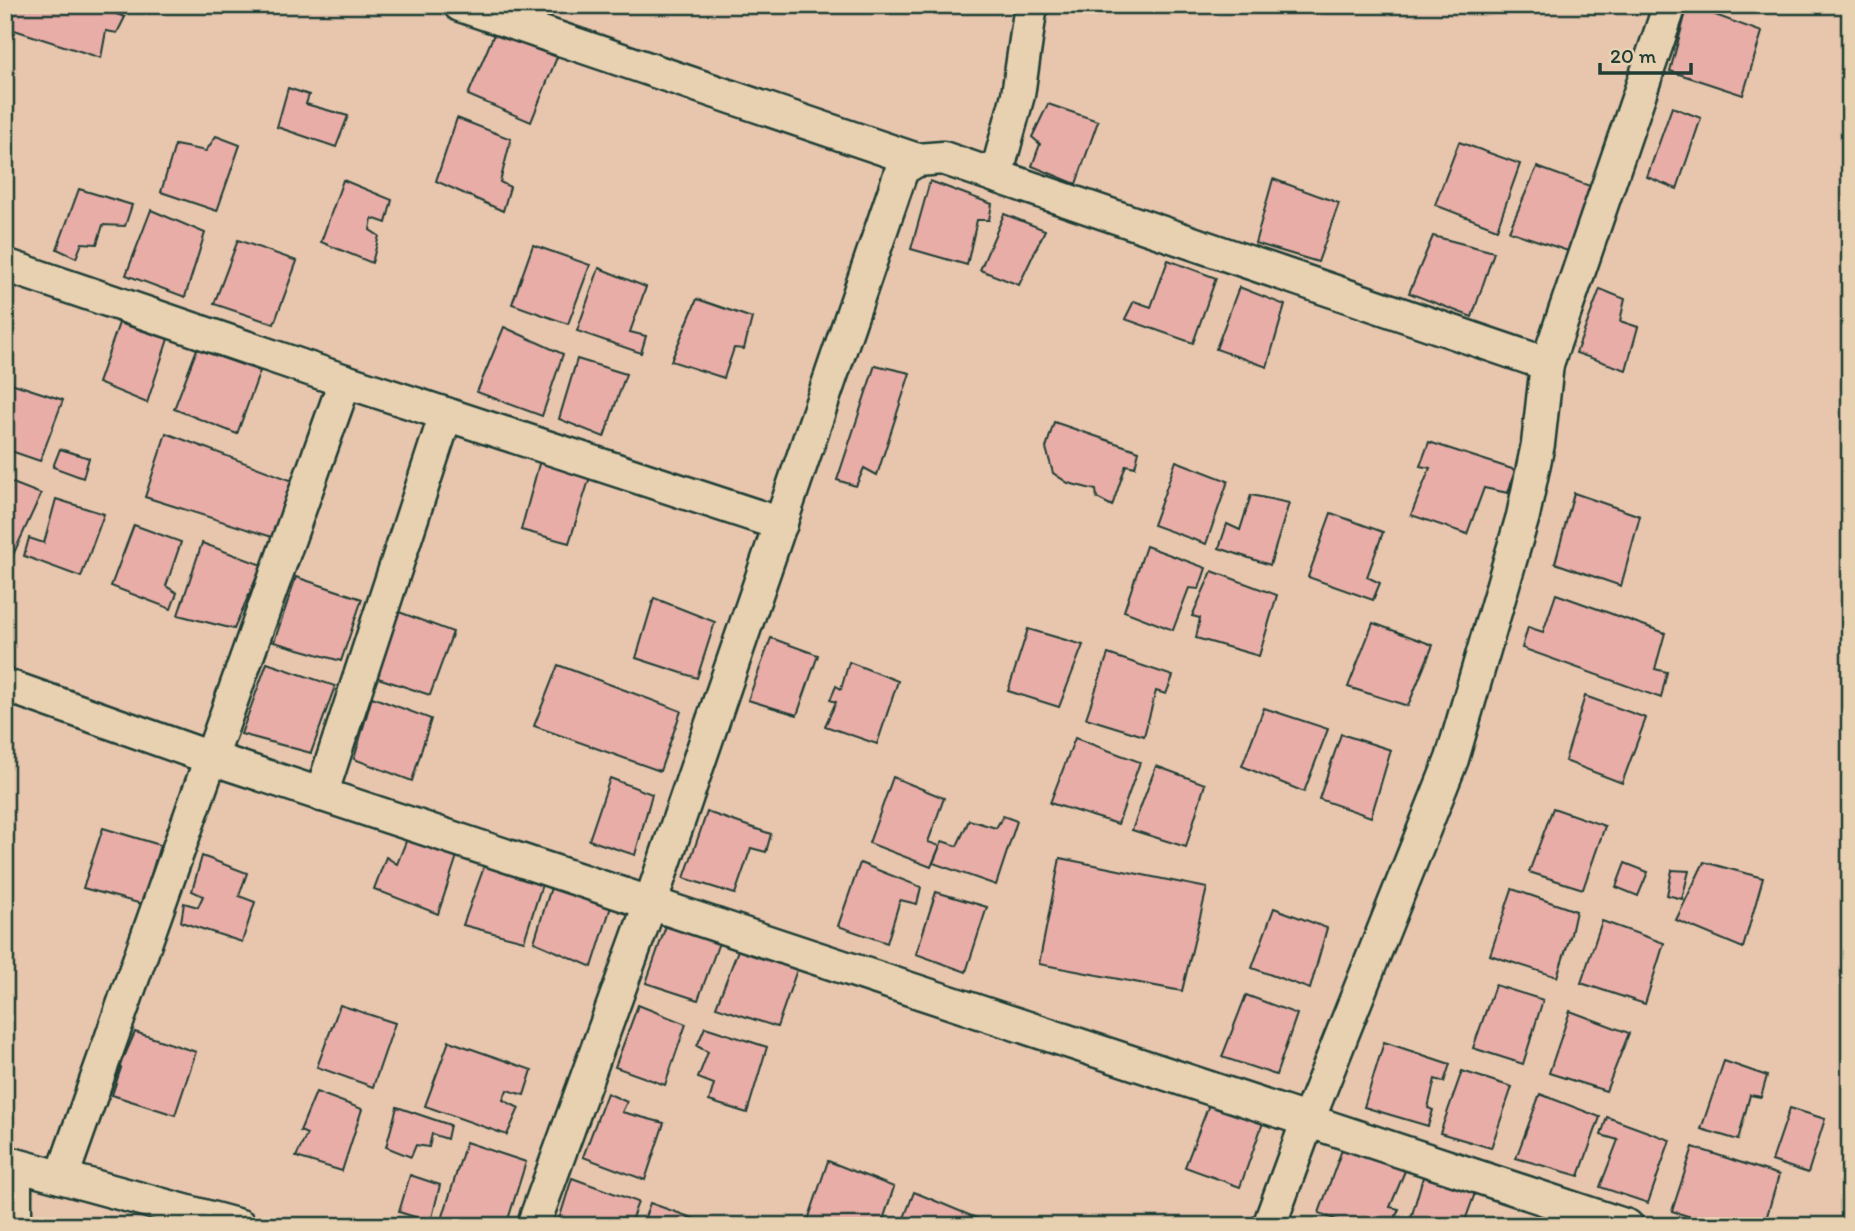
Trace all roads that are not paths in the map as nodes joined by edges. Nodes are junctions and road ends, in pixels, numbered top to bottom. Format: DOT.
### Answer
graph roads {
  1 [pos="460,5"];
  2 [pos="1031,5"];
  3 [pos="1670,5"];
  4 [pos="917,160"];
  5 [pos="996,176"];
  6 [pos="5,265"];
  7 [pos="1547,364"];
  8 [pos="345,381"];
  9 [pos="446,414"];
  10 [pos="781,524"];
  11 [pos="5,685"];
  12 [pos="211,758"];
  13 [pos="321,794"];
  14 [pos="650,904"];
  15 [pos="1308,1121"];
  16 [pos="10,1163"];
  17 [pos="62,1177"];
  18 [pos="181,1218"];
  19 [pos="15,1226"];
  20 [pos="240,1226"];
  21 [pos="533,1226"];
  22 [pos="1269,1226"];
  23 [pos="1627,1226"];
  1 -- 4 [label="street"];
  2 -- 5 [label="street"];
  3 -- 7 [label="street"];
  4 -- 5 [label="street"];
  4 -- 10 [label="street"];
  5 -- 7 [label="street"];
  6 -- 8 [label="street"];
  7 -- 15 [label="street"];
  8 -- 9 [label="street"];
  8 -- 12 [label="street"];
  9 -- 10 [label="street"];
  9 -- 13 [label="street"];
  10 -- 14 [label="street"];
  11 -- 12 [label="street"];
  12 -- 13 [label="street"];
  12 -- 17 [label="street"];
  13 -- 14 [label="street"];
  14 -- 15 [label="street"];
  14 -- 21 [label="street"];
  15 -- 22 [label="street"];
  15 -- 23 [label="street"];
  16 -- 17 [label="street"];
  16 -- 19 [label="street"];
  17 -- 18 [label="street"];
  18 -- 20 [label="street"];
}
